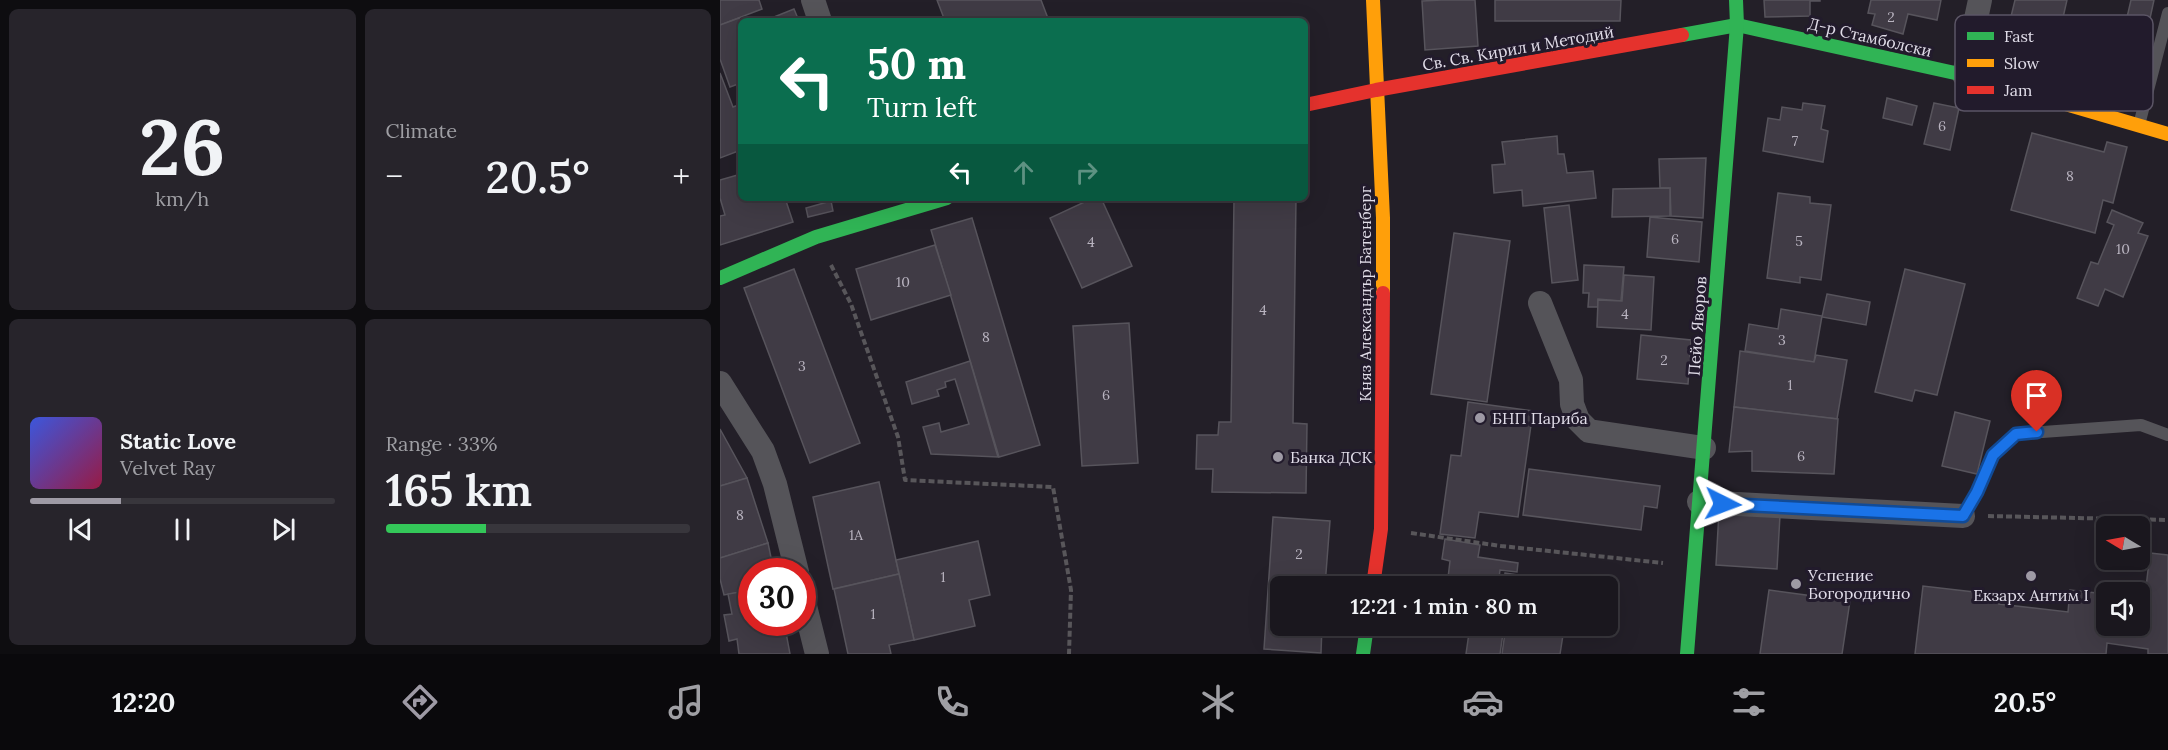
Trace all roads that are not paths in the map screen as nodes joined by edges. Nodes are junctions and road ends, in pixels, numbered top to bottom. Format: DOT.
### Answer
graph roads {
  1 [pos="813,0"];
  2 [pos="1373,0"];
  3 [pos="1736,0"];
  4 [pos="1980,0"];
  5 [pos="2168,13"];
  6 [pos="1977,15"];
  7 [pos="819,18"];
  8 [pos="1737,25"];
  9 [pos="2153,71"];
  10 [pos="1955,73"];
  11 [pos="1376,90"];
  12 [pos="1308,104"];
  13 [pos="2088,111"];
  14 [pos="2143,111"];
  15 [pos="2139,126"];
  16 [pos="2168,134"];
  17 [pos="927,201"];
  18 [pos="886,207"];
  19 [pos="720,278"];
  20 [pos="1540,303"];
  21 [pos="720,383"];
  22 [pos="2168,435"];
  23 [pos="1704,448"];
  24 [pos="1699,502"];
  25 [pos="1963,516"];
  26 [pos="794,558"];
  27 [pos="1374,576"];
  28 [pos="813,636"];
  29 [pos="1366,636"];
  30 [pos="818,654"];
  31 [pos="1363,654"];
  32 [pos="1687,654"];
  1 -- 7 [label="street"];
  2 -- 11 [label="street, Княз Александър Батенберг"];
  3 -- 8 [label="street, Пейо Яворов"];
  4 -- 6 [label="street"];
  5 -- 9 [label="lane"];
  8 -- 10 [label="street, Д-р Стамболски"];
  8 -- 11 [label="street, Св. Св. Кирил и Методий"];
  8 -- 23 [label="street, Пейо Яворов"];
  11 -- 12 [label="street, Св. Св. Кирил и Методий"];
  11 -- 27 [label="street, Княз Александър Батенберг"];
  13 -- 15 [label="street, Д-р Стамболски"];
  14 -- 15 [label="lane"];
  15 -- 16 [label="street, Д-р Стамболски"];
  17 -- 18 [label="street"];
  18 -- 19 [label="street"];
  20 -- 23 [label="street"];
  21 -- 26 [label="street"];
  22 -- 25 [label="lane"];
  23 -- 24 [label="street, Пейо Яворов"];
  24 -- 25 [label="street"];
  24 -- 32 [label="street, Пейо Яворов"];
  28 -- 30 [label="street"];
  29 -- 31 [label="street"];
}
